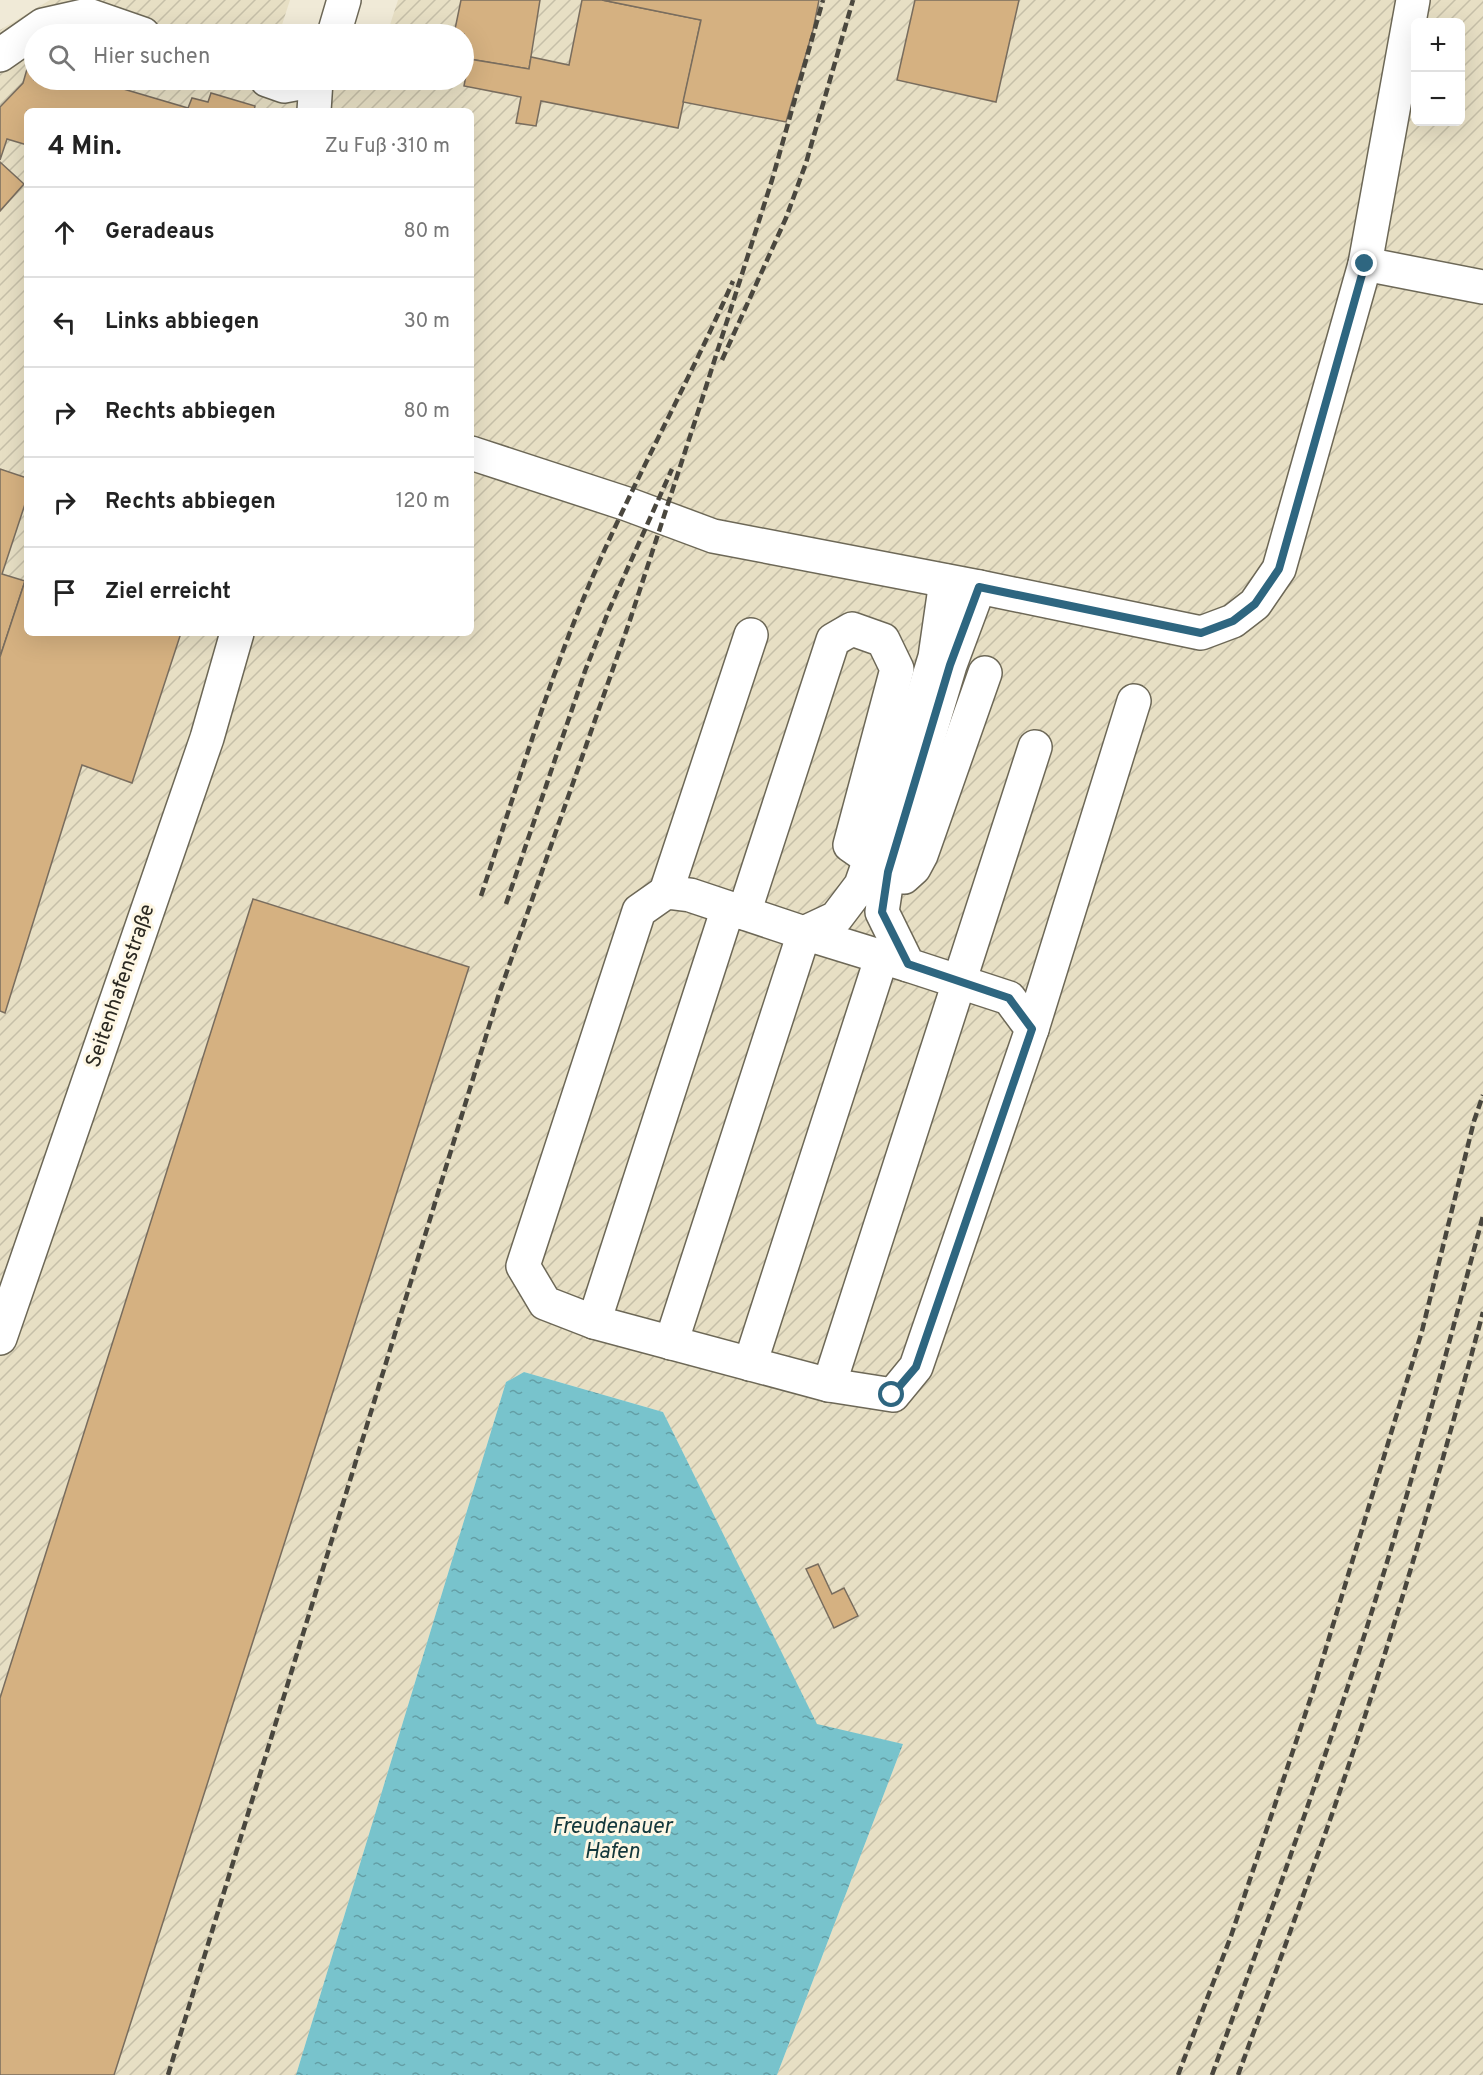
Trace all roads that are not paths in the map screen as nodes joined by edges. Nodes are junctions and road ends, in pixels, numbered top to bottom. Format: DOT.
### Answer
graph roads {
  1 [pos="344,0"];
  2 [pos="1413,0"];
  3 [pos="48,24"];
  4 [pos="114,24"];
  5 [pos="337,24"];
  6 [pos="24,38"];
  7 [pos="0,55"];
  8 [pos="315,90"];
  9 [pos="314,108"];
  10 [pos="1365,264"];
  11 [pos="1483,287"];
  12 [pos="474,454"];
  13 [pos="946,580"];
  14 [pos="979,587"];
  15 [pos="751,635"];
  16 [pos="236,636"];
  17 [pos="985,673"];
  18 [pos="1134,701"];
  19 [pos="1035,747"];
  20 [pos="879,866"];
  21 [pos="666,892"];
  22 [pos="736,911"];
  23 [pos="804,933"];
  24 [pos="895,960"];
  25 [pos="958,982"];
  26 [pos="1032,1029"];
  27 [pos="594,1322"];
  28 [pos="0,1338"];
  29 [pos="671,1343"];
  30 [pos="750,1364"];
  31 [pos="829,1385"];
  1 -- 5 [label="lane"];
  2 -- 10 [label="lane"];
  3 -- 4 [label="lane"];
  6 -- 7 [label="lane"];
  8 -- 9 [label="lane"];
  10 -- 11 [label="lane"];
  10 -- 14 [label="lane"];
  12 -- 13 [label="lane"];
  13 -- 14 [label="lane"];
  13 -- 20 [label="lane"];
  14 -- 20 [label="lane"];
  15 -- 21 [label="lane"];
  16 -- 28 [label="lane, Seitenhafenstraße"];
  17 -- 20 [label="lane"];
  18 -- 26 [label="lane"];
  19 -- 25 [label="lane"];
  20 -- 22 [label="lane"];
  20 -- 23 [label="lane"];
  20 -- 24 [label="lane"];
  21 -- 22 [label="lane"];
  21 -- 27 [label="lane"];
  22 -- 23 [label="lane"];
  22 -- 27 [label="lane"];
  23 -- 24 [label="lane"];
  23 -- 29 [label="lane"];
  24 -- 25 [label="lane"];
  24 -- 30 [label="lane"];
  25 -- 26 [label="lane"];
  25 -- 31 [label="lane"];
  26 -- 31 [label="lane"];
  27 -- 29 [label="lane"];
  29 -- 30 [label="lane"];
  30 -- 31 [label="lane"];
}
